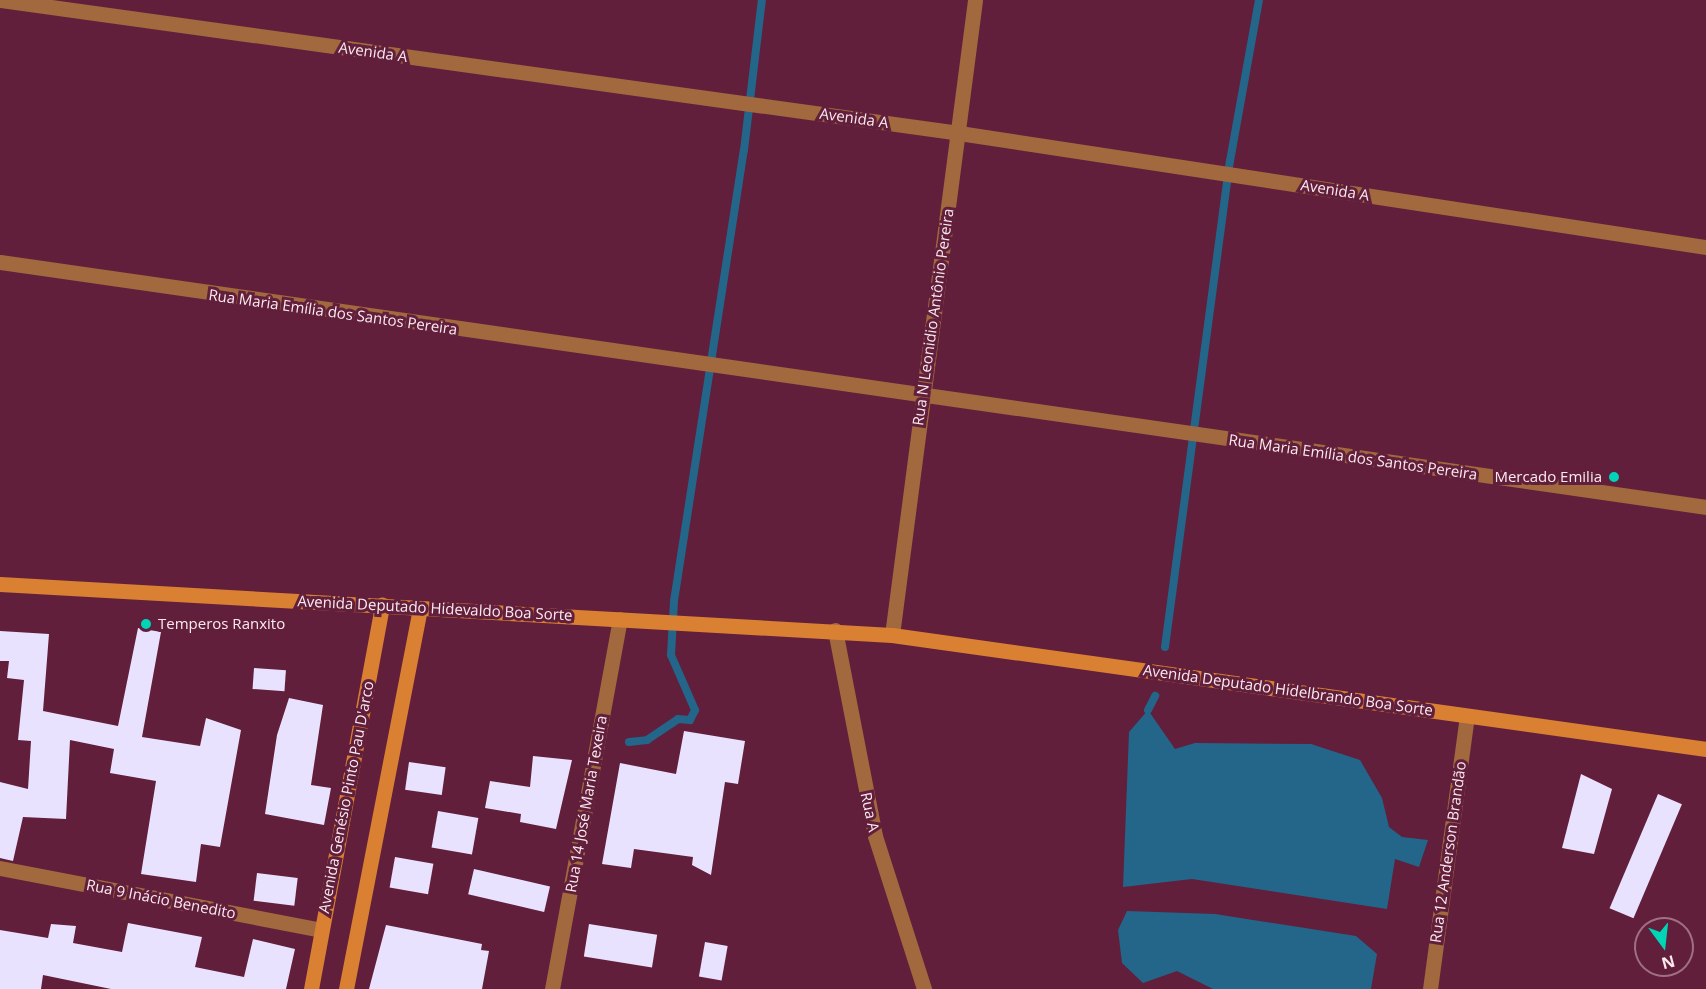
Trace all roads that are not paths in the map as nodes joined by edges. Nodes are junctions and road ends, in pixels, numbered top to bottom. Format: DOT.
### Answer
graph roads {
  1 [pos="1,0"];
  2 [pos="975,0"];
  3 [pos="959,133"];
  4 [pos="1706,247"];
  5 [pos="0,262"];
  6 [pos="921,393"];
  7 [pos="1706,507"];
  8 [pos="0,584"];
  9 [pos="382,605"];
  10 [pos="420,608"];
  11 [pos="620,619"];
  12 [pos="835,630"];
  13 [pos="870,633"];
  14 [pos="891,635"];
  15 [pos="1467,716"];
  16 [pos="1706,749"];
  17 [pos="0,868"];
  18 [pos="321,930"];
  19 [pos="311,989"];
  20 [pos="346,989"];
  21 [pos="552,989"];
  22 [pos="924,989"];
  23 [pos="1430,989"];
  1 -- 3 [label="street, Avenida A"];
  2 -- 3 [label="street, Rua N Leonidio Antônio Pereira"];
  3 -- 4 [label="street, Avenida A"];
  3 -- 6 [label="street, Rua N Leonidio Antônio Pereira"];
  5 -- 6 [label="street, Rua Maria Emília dos Santos Pereira"];
  6 -- 7 [label="street, Rua Maria Emília dos Santos Pereira"];
  6 -- 14 [label="street, Rua N Leonidio Antônio Pereira"];
  8 -- 9 [label="main road, Avenida Deputado Hidevaldo Boa Sorte"];
  9 -- 10 [label="main road, Avenida Deputado Hidevaldo Boa Sorte"];
  9 -- 18 [label="main road, Avenida Genésio Pinto Pau D'arco"];
  10 -- 11 [label="main road, Avenida Deputado Hidevaldo Boa Sorte"];
  10 -- 20 [label="main road"];
  11 -- 12 [label="main road, Avenida Deputado Hidevaldo Boa Sorte"];
  11 -- 21 [label="street, Rua 14 José Maria Texeira"];
  12 -- 13 [label="main road, Avenida Deputado Hidevaldo Boa Sorte"];
  12 -- 22 [label="street, Rua A"];
  13 -- 14 [label="main road, Avenida Deputado Hidelbrando Boa Sorte"];
  14 -- 15 [label="main road, Avenida Deputado Hidelbrando Boa Sorte"];
  15 -- 16 [label="main road, Avenida Deputado Hidelbrando Boa Sorte"];
  15 -- 23 [label="street, Rua 12 Anderson Brandão"];
  17 -- 18 [label="street, Rua 9 Inácio Benedito"];
  18 -- 19 [label="main road, Avenida Genésio Pinto Pau D'arco"];
}
